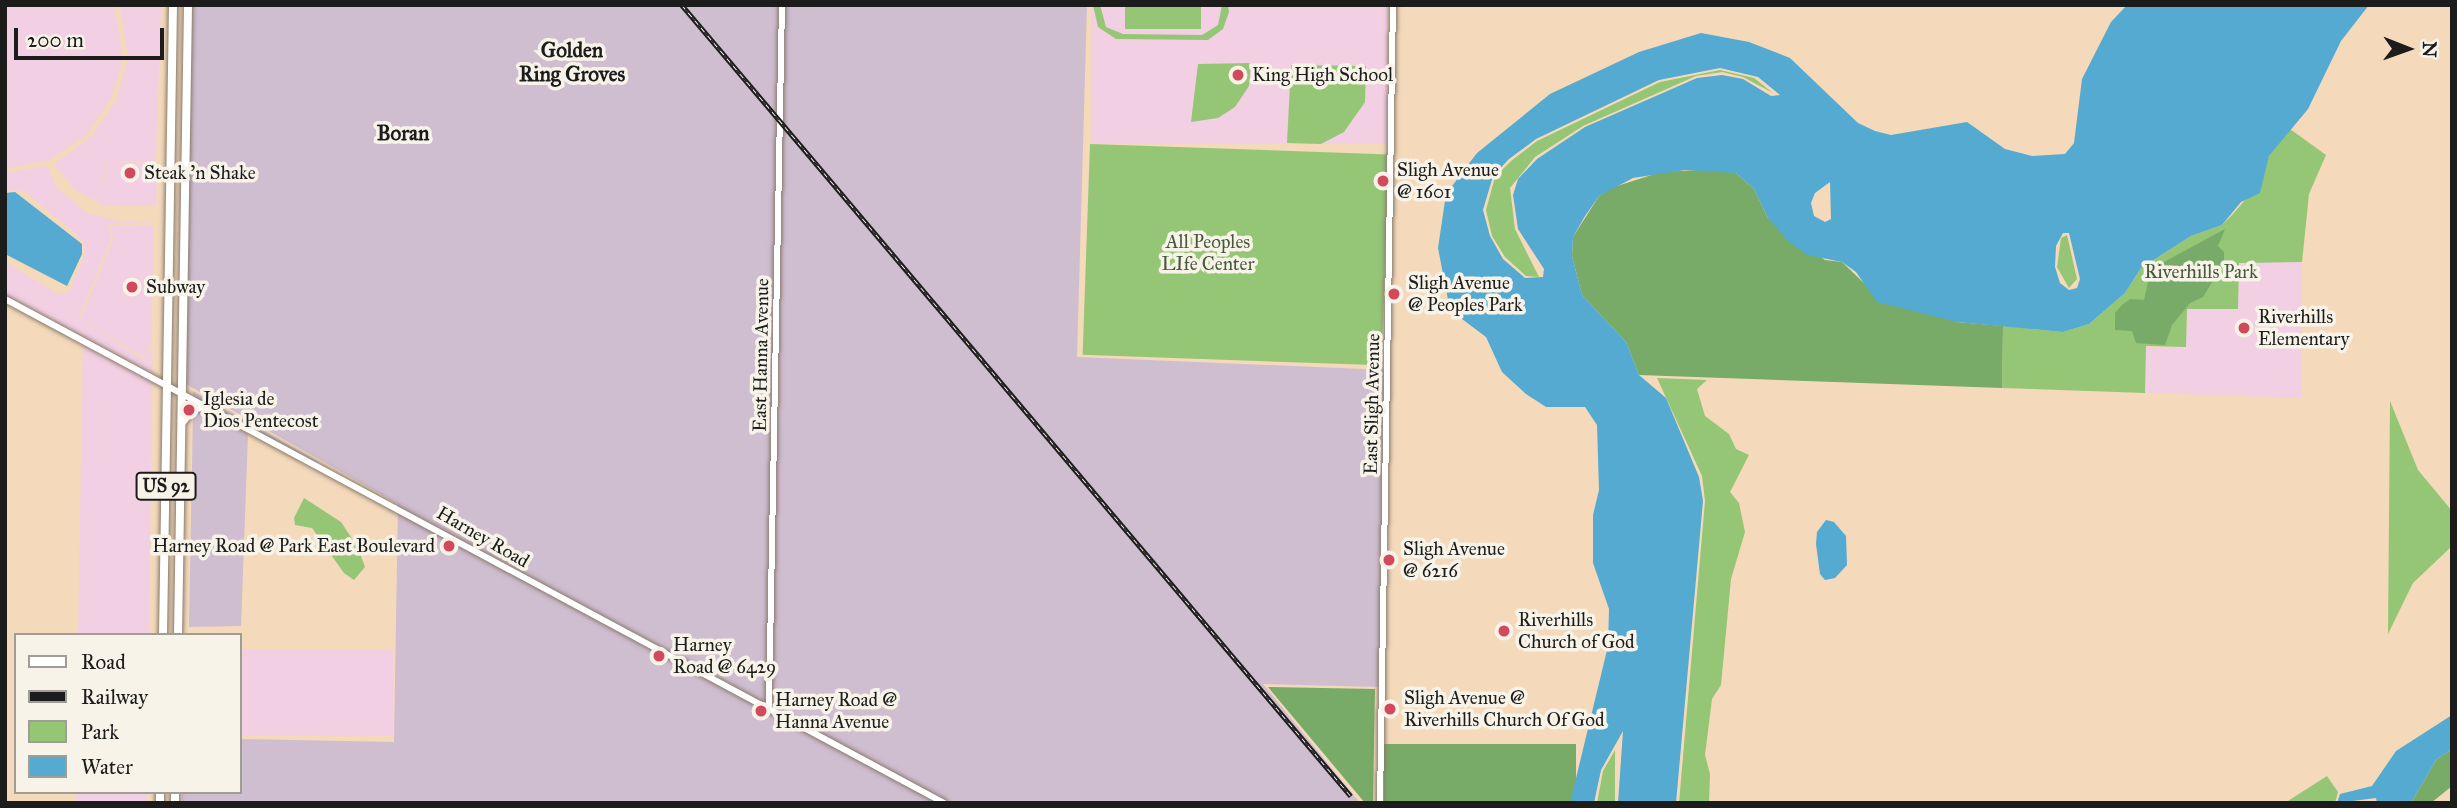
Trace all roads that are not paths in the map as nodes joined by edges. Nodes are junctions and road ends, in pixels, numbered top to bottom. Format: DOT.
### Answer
graph roads {
  1 [pos="173,5"];
  2 [pos="188,5"];
  3 [pos="782,5"];
  4 [pos="1393,5"];
  5 [pos="5,299"];
  6 [pos="167,386"];
  7 [pos="182,394"];
  8 [pos="206,406"];
  9 [pos="182,424"];
  10 [pos="163,633"];
  11 [pos="178,633"];
  12 [pos="769,705"];
  13 [pos="944,803"];
  14 [pos="1380,803"];
  1 -- 6 [label="main road, US 92"];
  2 -- 7 [label="main road, US 92"];
  3 -- 12 [label="street, East Hanna Avenue"];
  4 -- 14 [label="street, East Sligh Avenue"];
  5 -- 6 [label="street, Harney Road"];
  6 -- 7 [label="street, Harney Road"];
  6 -- 10 [label="main road, US 92"];
  7 -- 8 [label="street, Harney Road"];
  7 -- 9 [label="main road, US 92"];
  8 -- 9 [label="street"];
  8 -- 12 [label="street, Harney Road"];
  9 -- 11 [label="main road, US 92"];
  12 -- 13 [label="street, Harney Road"];
}
